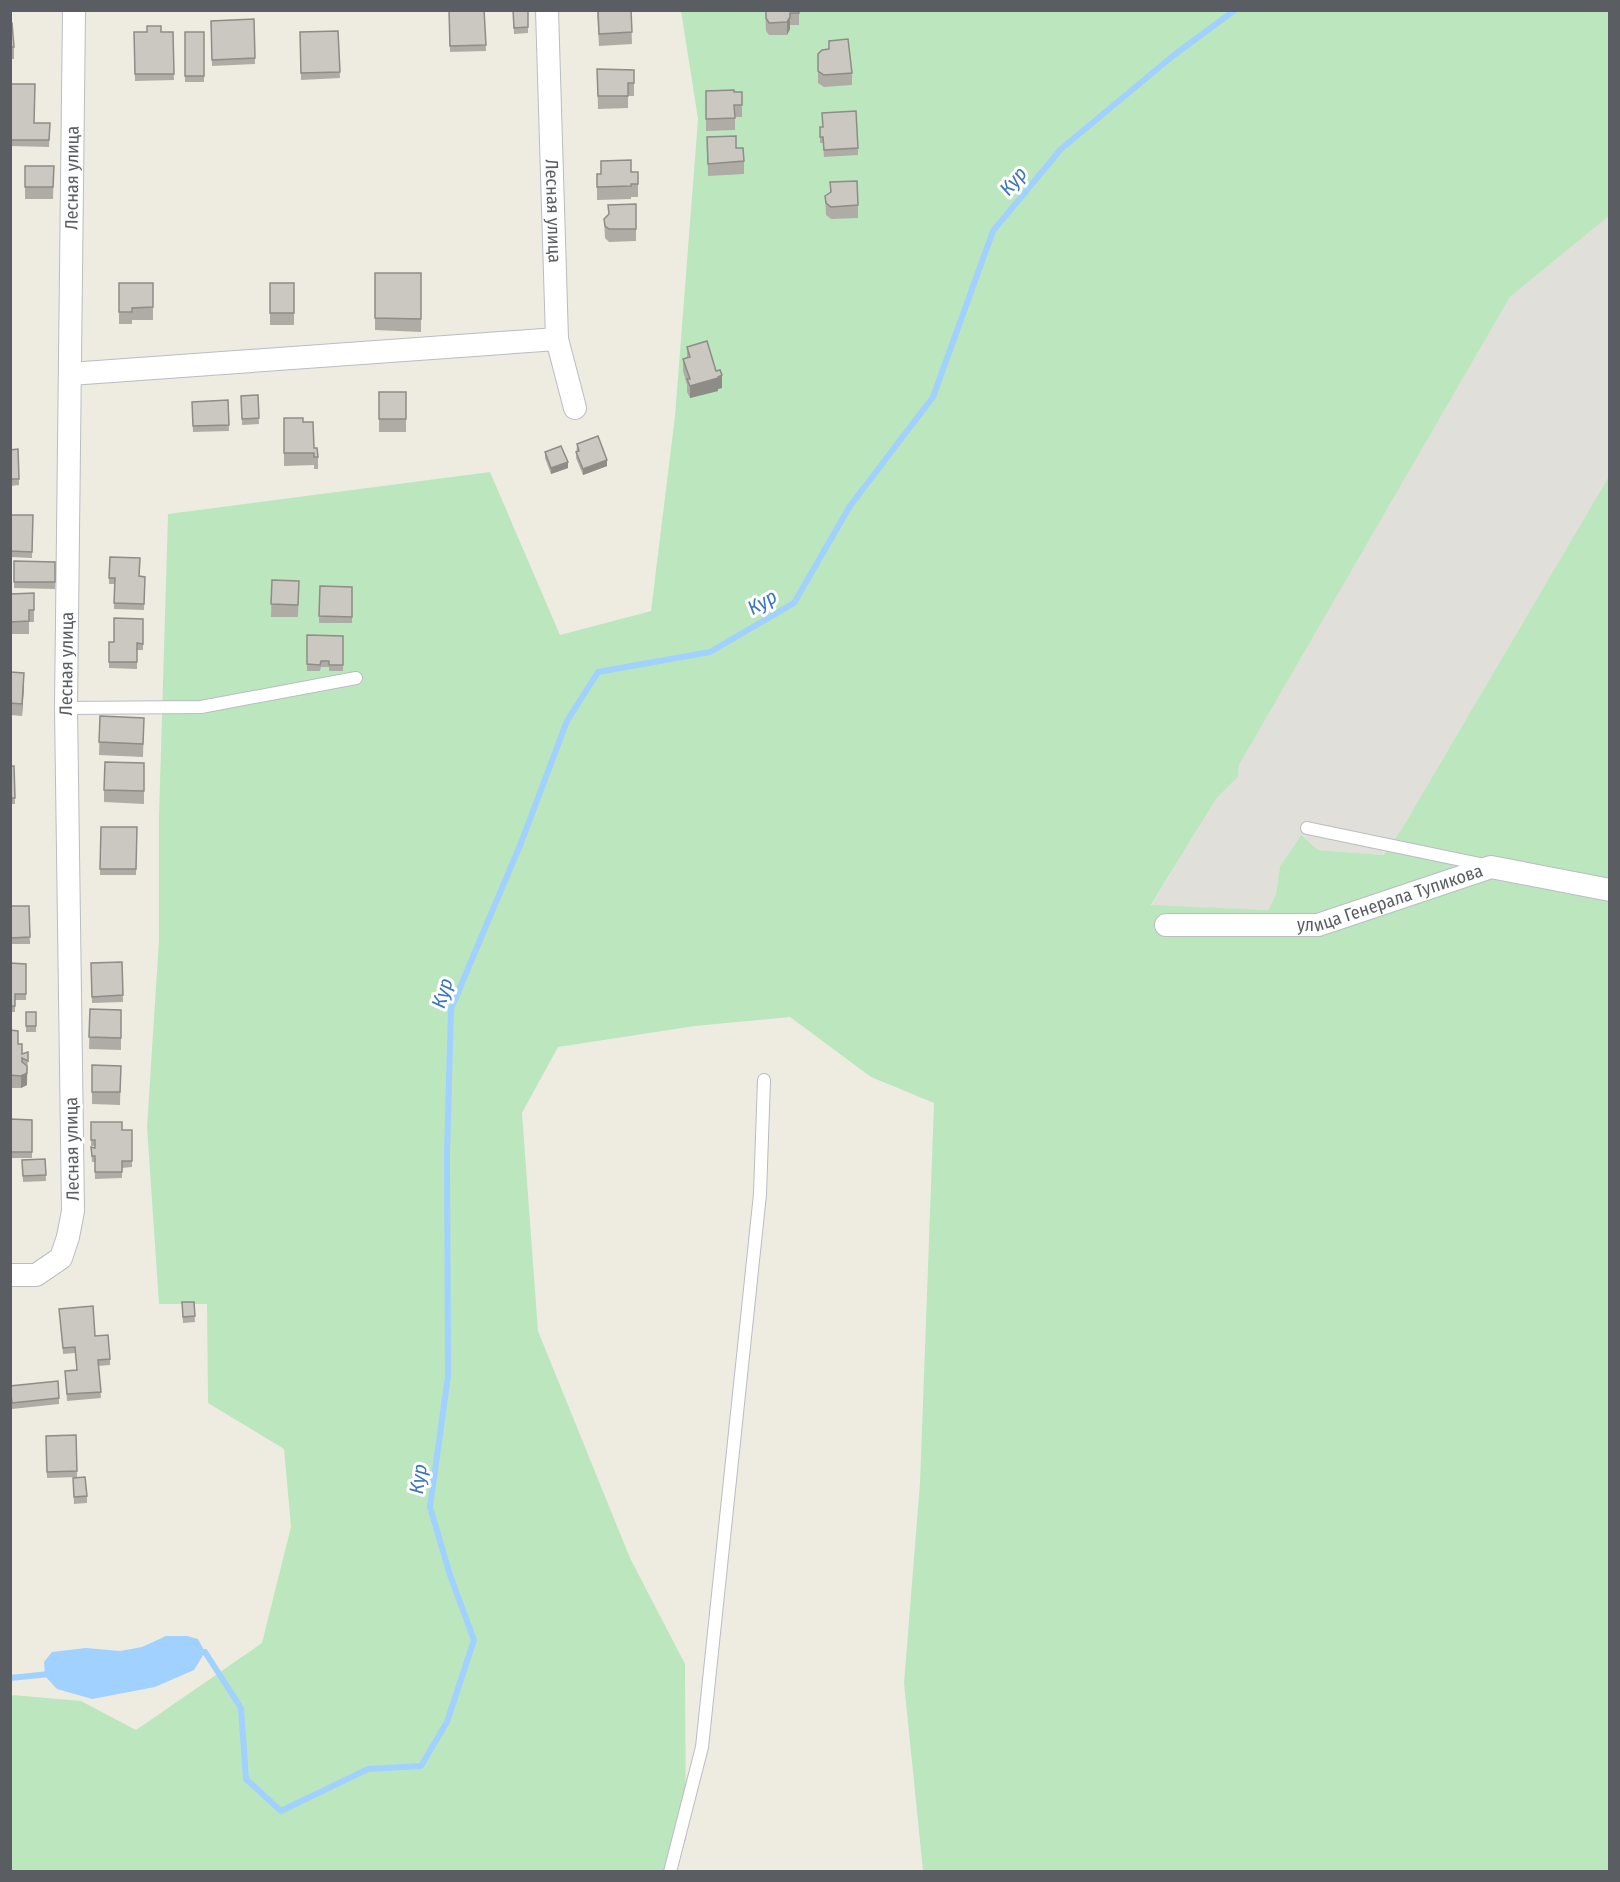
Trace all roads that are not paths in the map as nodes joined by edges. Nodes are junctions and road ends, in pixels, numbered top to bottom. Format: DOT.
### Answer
graph roads {
  1 [pos="74,10"];
  2 [pos="547,10"];
  3 [pos="557,339"];
  4 [pos="70,374"];
  5 [pos="575,408"];
  6 [pos="357,678"];
  7 [pos="66,708"];
  8 [pos="1307,828"];
  9 [pos="1491,867"];
  10 [pos="1610,890"];
  11 [pos="1166,925"];
  12 [pos="764,1080"];
  13 [pos="10,1275"];
  14 [pos="670,1872"];
  1 -- 4 [label="street, Лесная улица"];
  2 -- 3 [label="street, Лесная улица"];
  3 -- 4 [label="street"];
  3 -- 5 [label="street, Лесная улица"];
  4 -- 7 [label="street, Лесная улица"];
  6 -- 7 [label="lane"];
  7 -- 13 [label="street, Лесная улица"];
  8 -- 9 [label="lane"];
  9 -- 10 [label="street, улица Генерала Тупикова"];
  9 -- 11 [label="street, улица Генерала Тупикова"];
  12 -- 14 [label="lane"];
}
